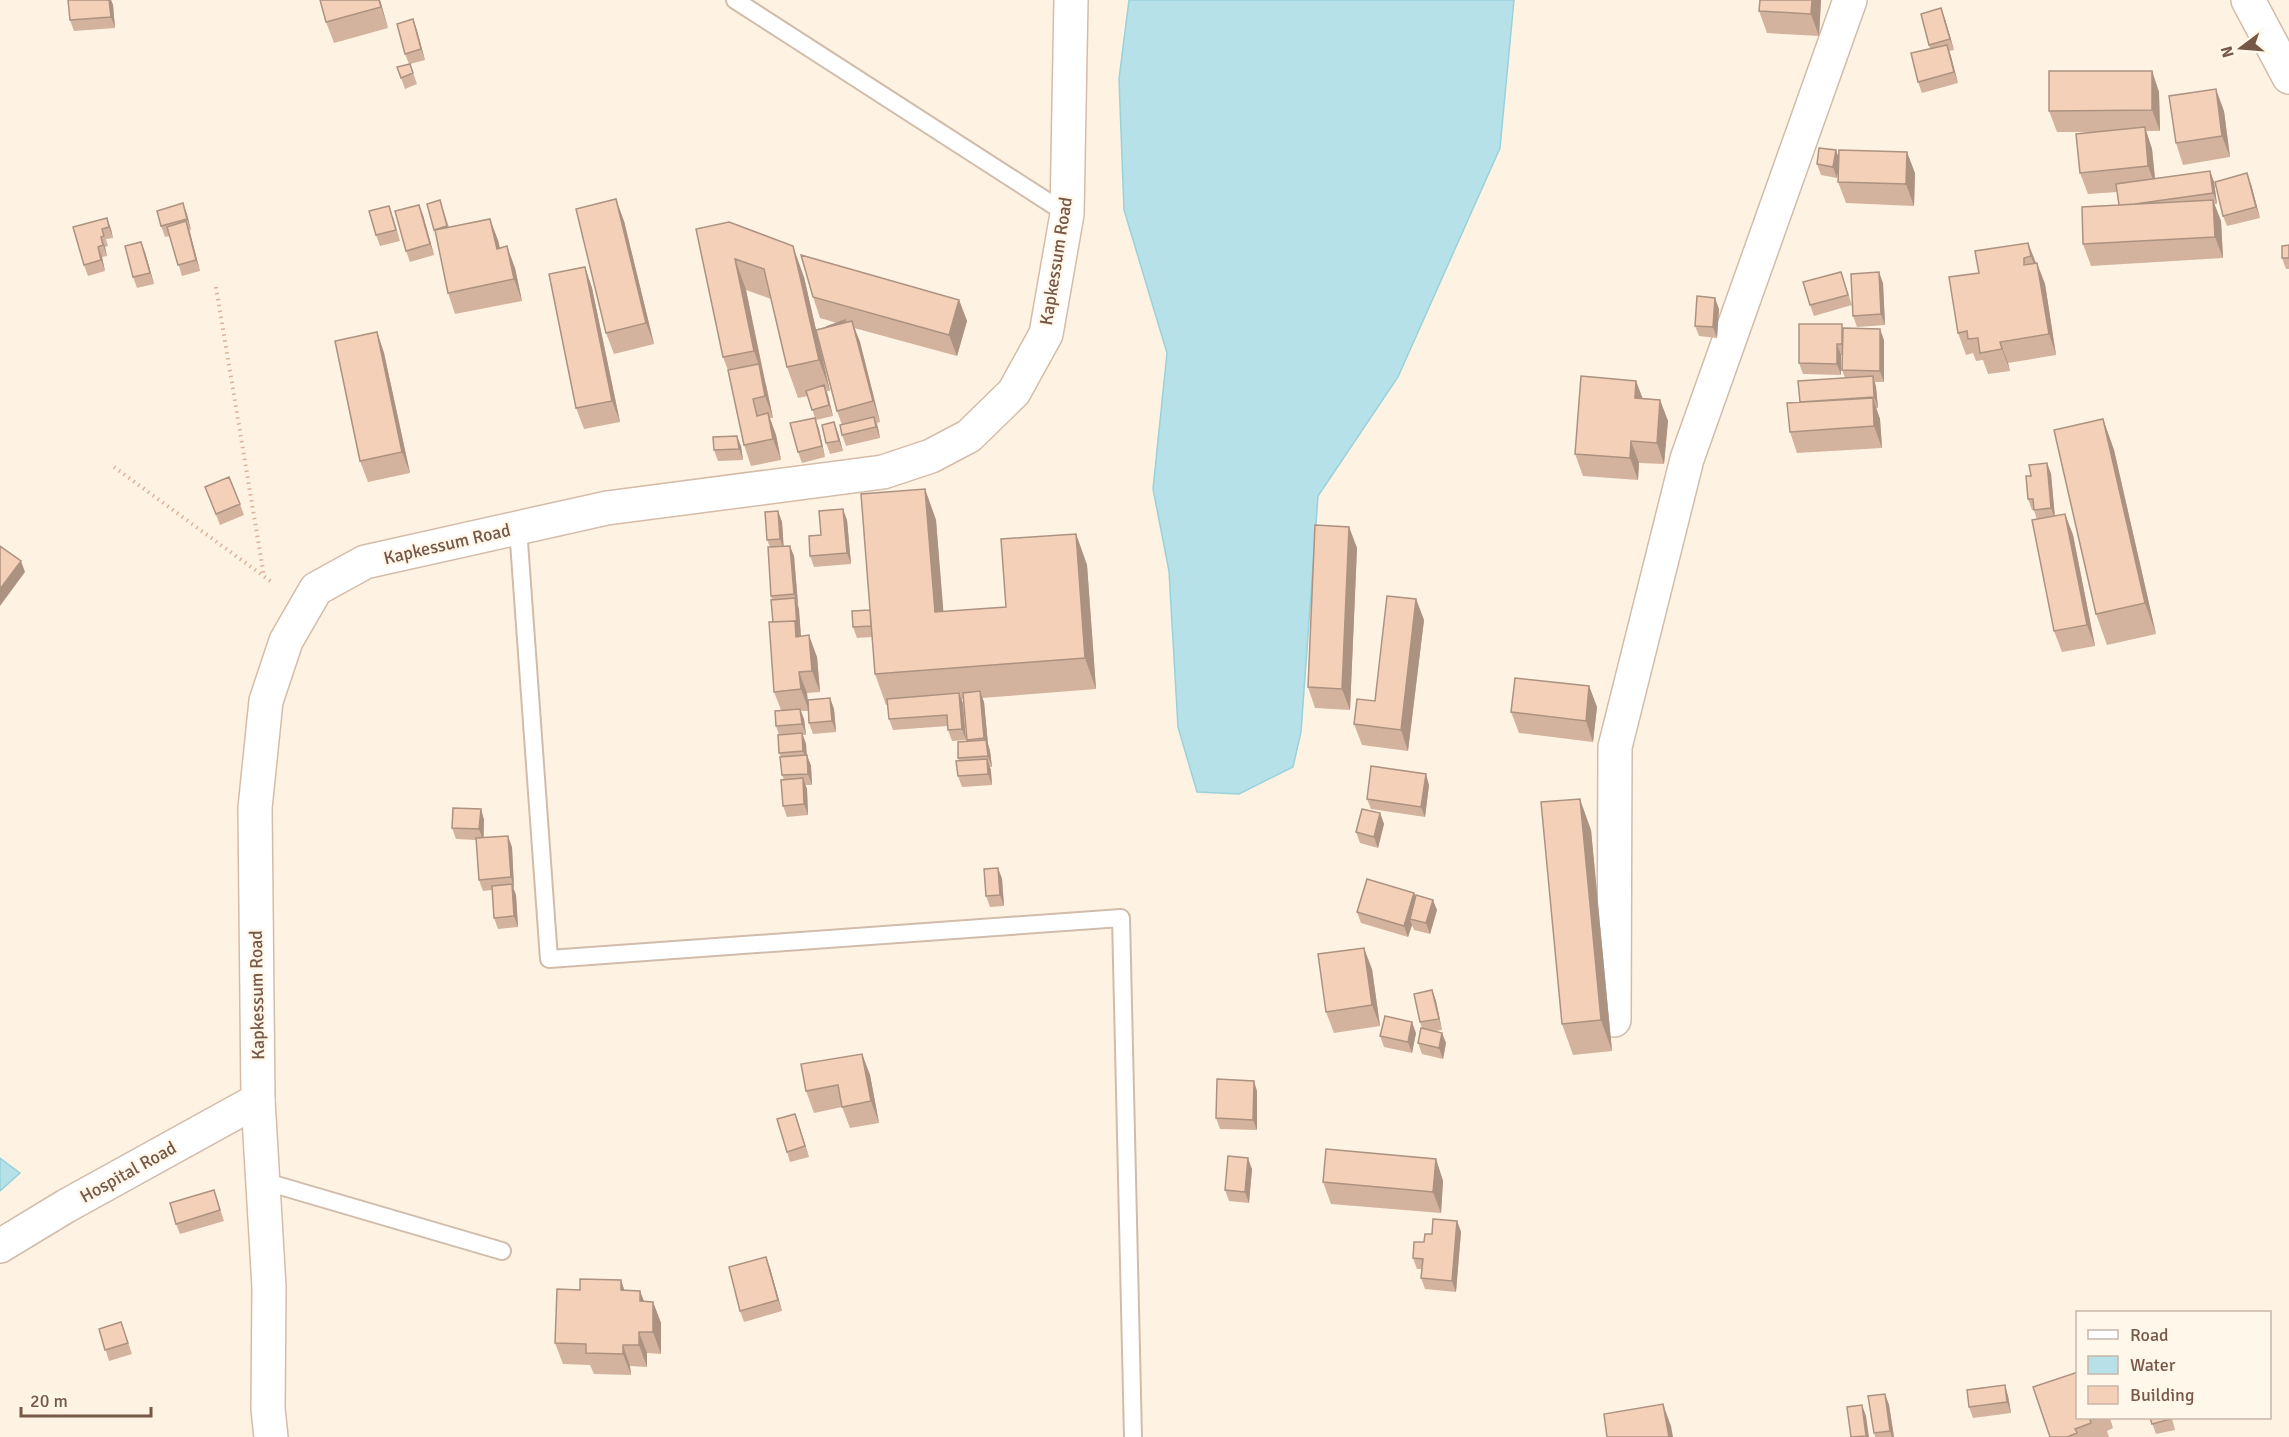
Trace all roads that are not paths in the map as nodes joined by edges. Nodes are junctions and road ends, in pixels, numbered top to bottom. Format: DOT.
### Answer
graph roads {
  1 [pos="735,0"];
  2 [pos="1071,0"];
  3 [pos="1850,0"];
  4 [pos="2248,0"];
  5 [pos="2289,77"];
  6 [pos="1067,214"];
  7 [pos="518,528"];
  8 [pos="1614,1020"];
  9 [pos="258,1100"];
  10 [pos="262,1181"];
  11 [pos="0,1246"];
  12 [pos="502,1251"];
  13 [pos="271,1437"];
  14 [pos="1133,1437"];
  1 -- 6 [label="lane"];
  2 -- 6 [label="street, Kapkessum Road"];
  3 -- 8 [label="street"];
  4 -- 5 [label="street"];
  6 -- 7 [label="street, Kapkessum Road"];
  7 -- 9 [label="street, Kapkessum Road"];
  7 -- 14 [label="lane"];
  9 -- 10 [label="street, Kapkessum Road"];
  9 -- 11 [label="street, Hospital Road"];
  10 -- 12 [label="lane"];
  10 -- 13 [label="street, Kapkessum Road"];
}
